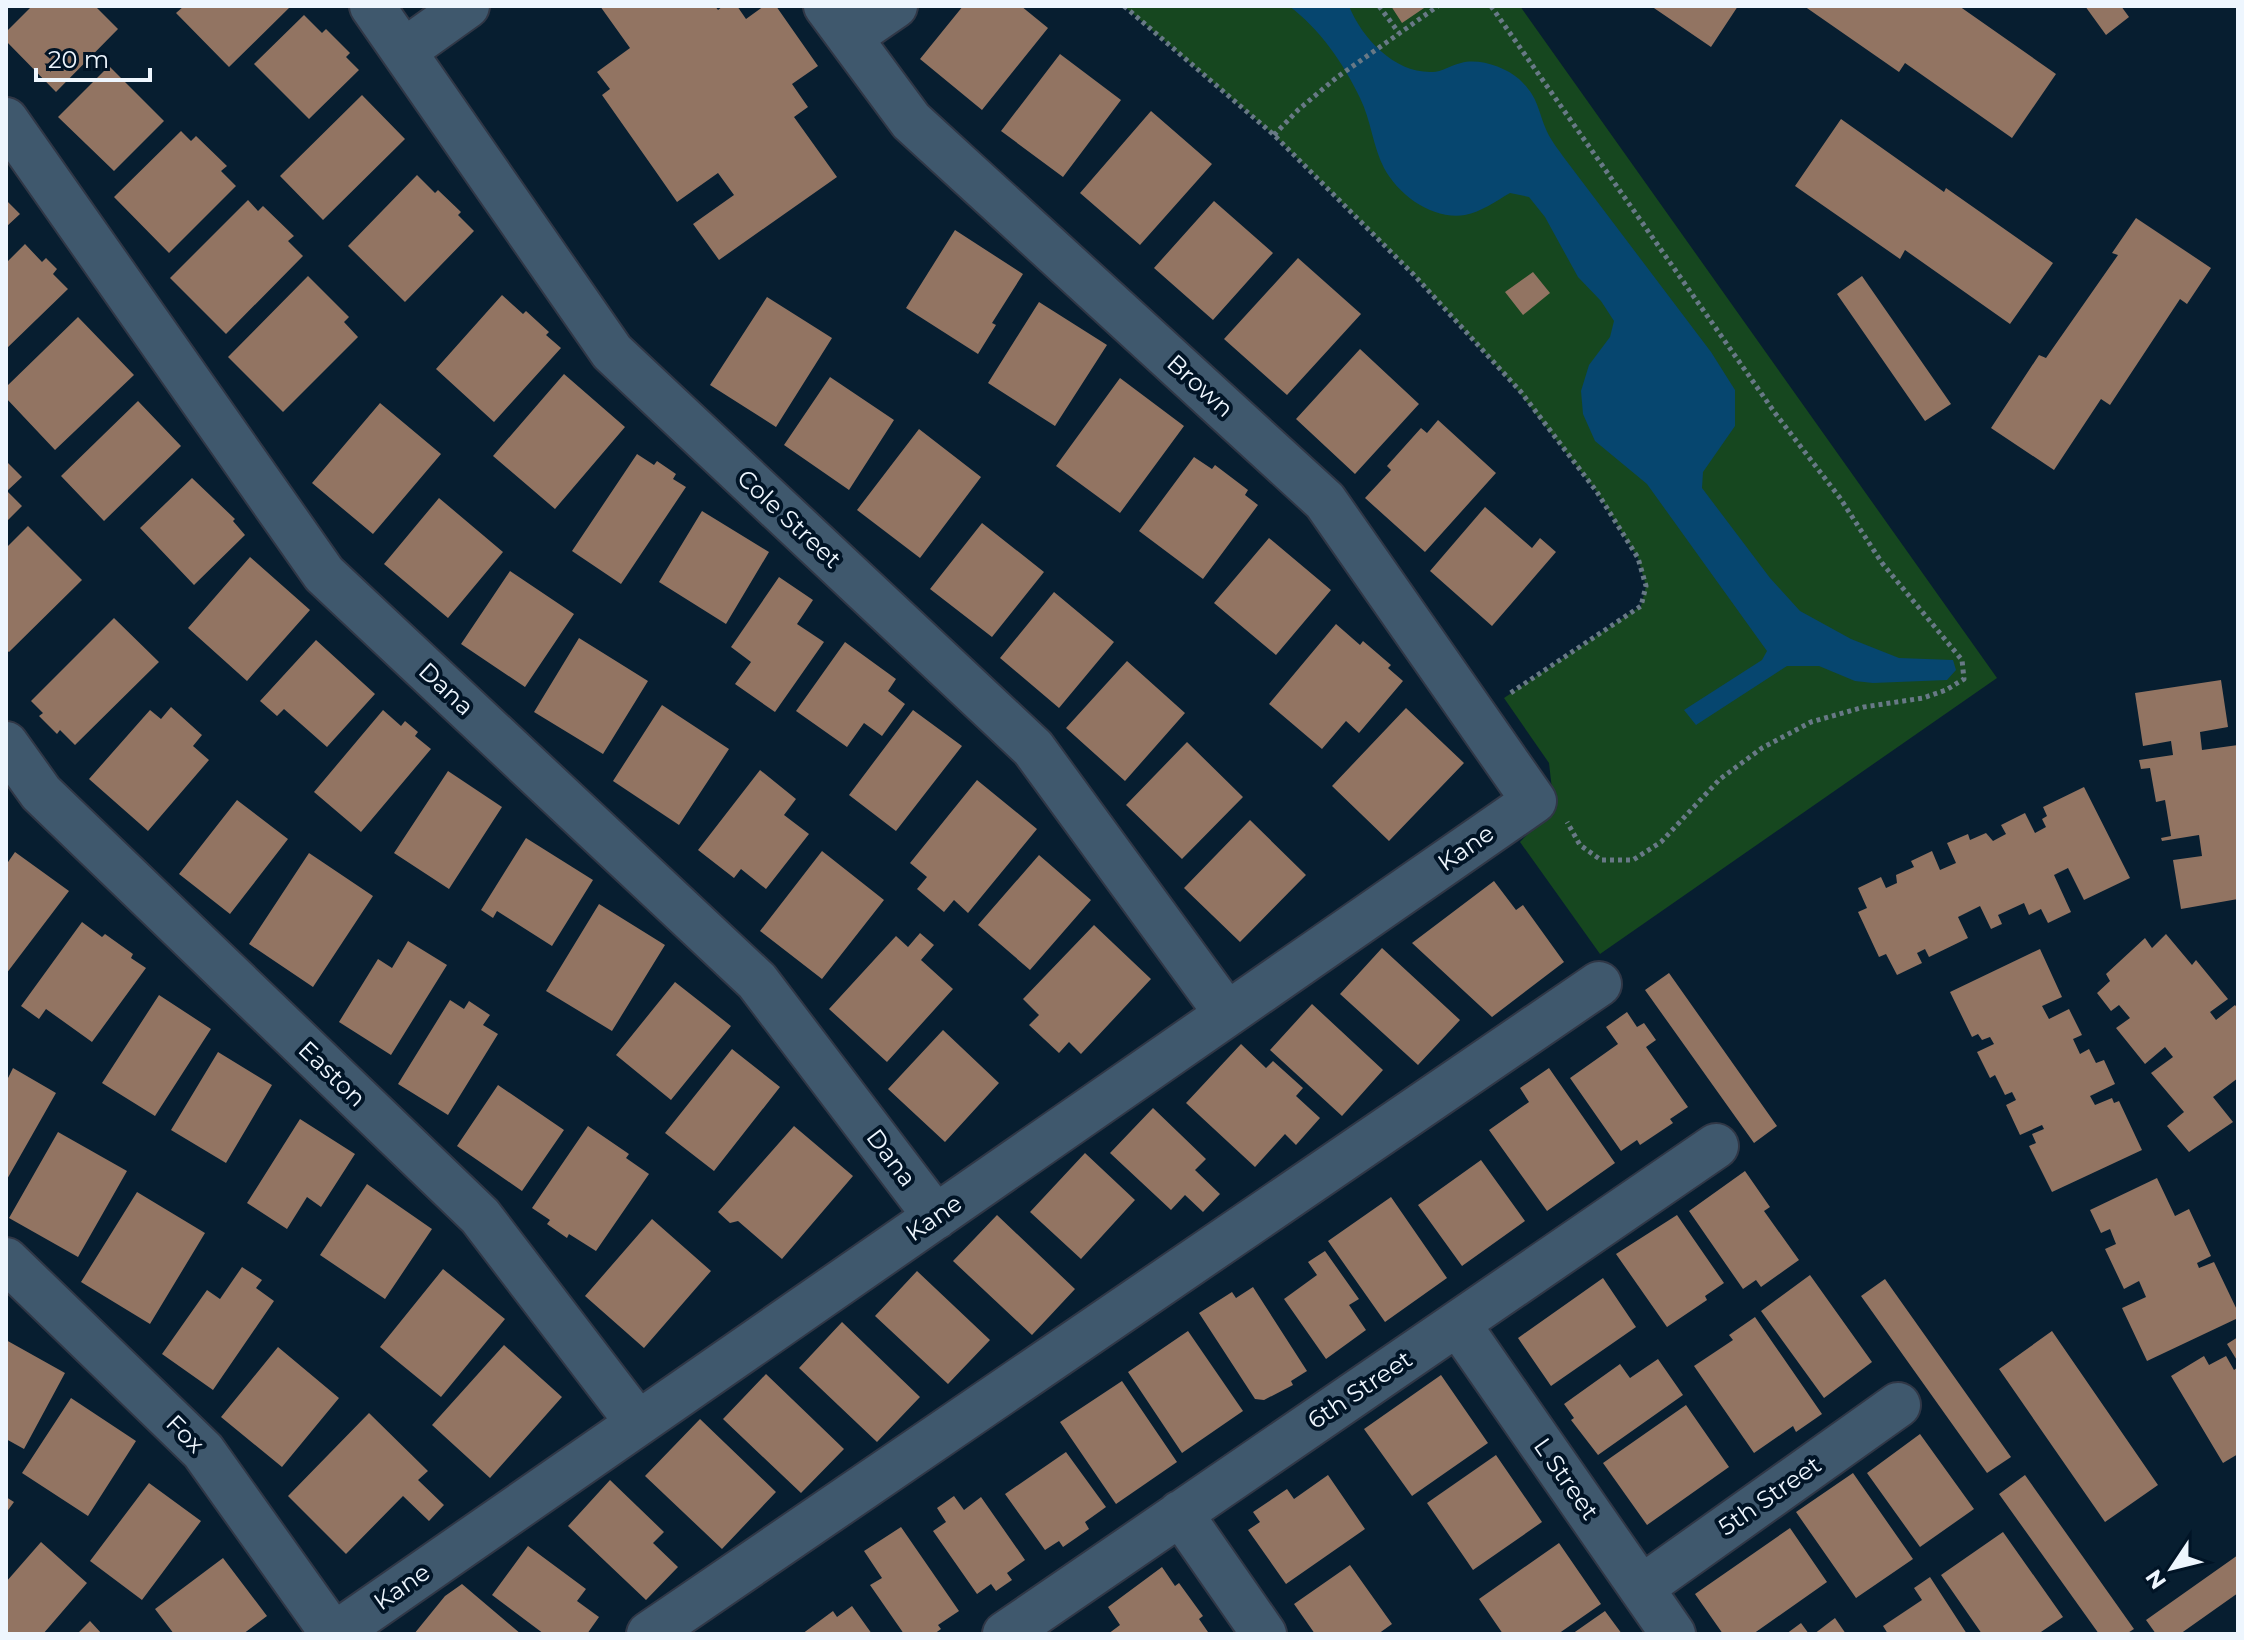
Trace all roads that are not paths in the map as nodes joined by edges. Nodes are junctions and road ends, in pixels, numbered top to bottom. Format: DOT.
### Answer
graph roads {
  1 [pos="372,6"];
  2 [pos="467,6"];
  3 [pos="895,6"];
  4 [pos="838,21"];
  5 [pos="404,51"];
  6 [pos="6,120"];
  7 [pos="6,744"];
  8 [pos="1534,801"];
  9 [pos="1599,984"];
  10 [pos="1227,1014"];
  11 [pos="1716,1146"];
  12 [pos="936,1217"];
  13 [pos="6,1260"];
  14 [pos="1458,1324"];
  15 [pos="1898,1405"];
  16 [pos="638,1423"];
  17 [pos="1180,1513"];
  18 [pos="1641,1588"];
  19 [pos="334,1634"];
  20 [pos="649,1634"];
  21 [pos="1005,1634"];
  22 [pos="1264,1634"];
  23 [pos="1673,1634"];
  1 -- 5 [label="lane, Cole Street"];
  2 -- 5 [label="lane"];
  3 -- 4 [label="lane"];
  4 -- 8 [label="lane, Brown"];
  5 -- 10 [label="lane, Cole Street"];
  6 -- 12 [label="lane, Dana"];
  7 -- 16 [label="lane, Easton"];
  8 -- 10 [label="lane, Kane"];
  9 -- 20 [label="lane"];
  10 -- 12 [label="lane, Kane"];
  11 -- 14 [label="lane, 6th Street"];
  12 -- 16 [label="lane, Kane"];
  13 -- 19 [label="lane, Fox"];
  14 -- 17 [label="lane, 6th Street"];
  14 -- 18 [label="lane, L Street"];
  15 -- 18 [label="lane, 5th Street"];
  16 -- 19 [label="lane, Kane"];
  17 -- 21 [label="lane, 6th Street"];
  17 -- 22 [label="lane"];
  18 -- 23 [label="lane, L Street"];
}
